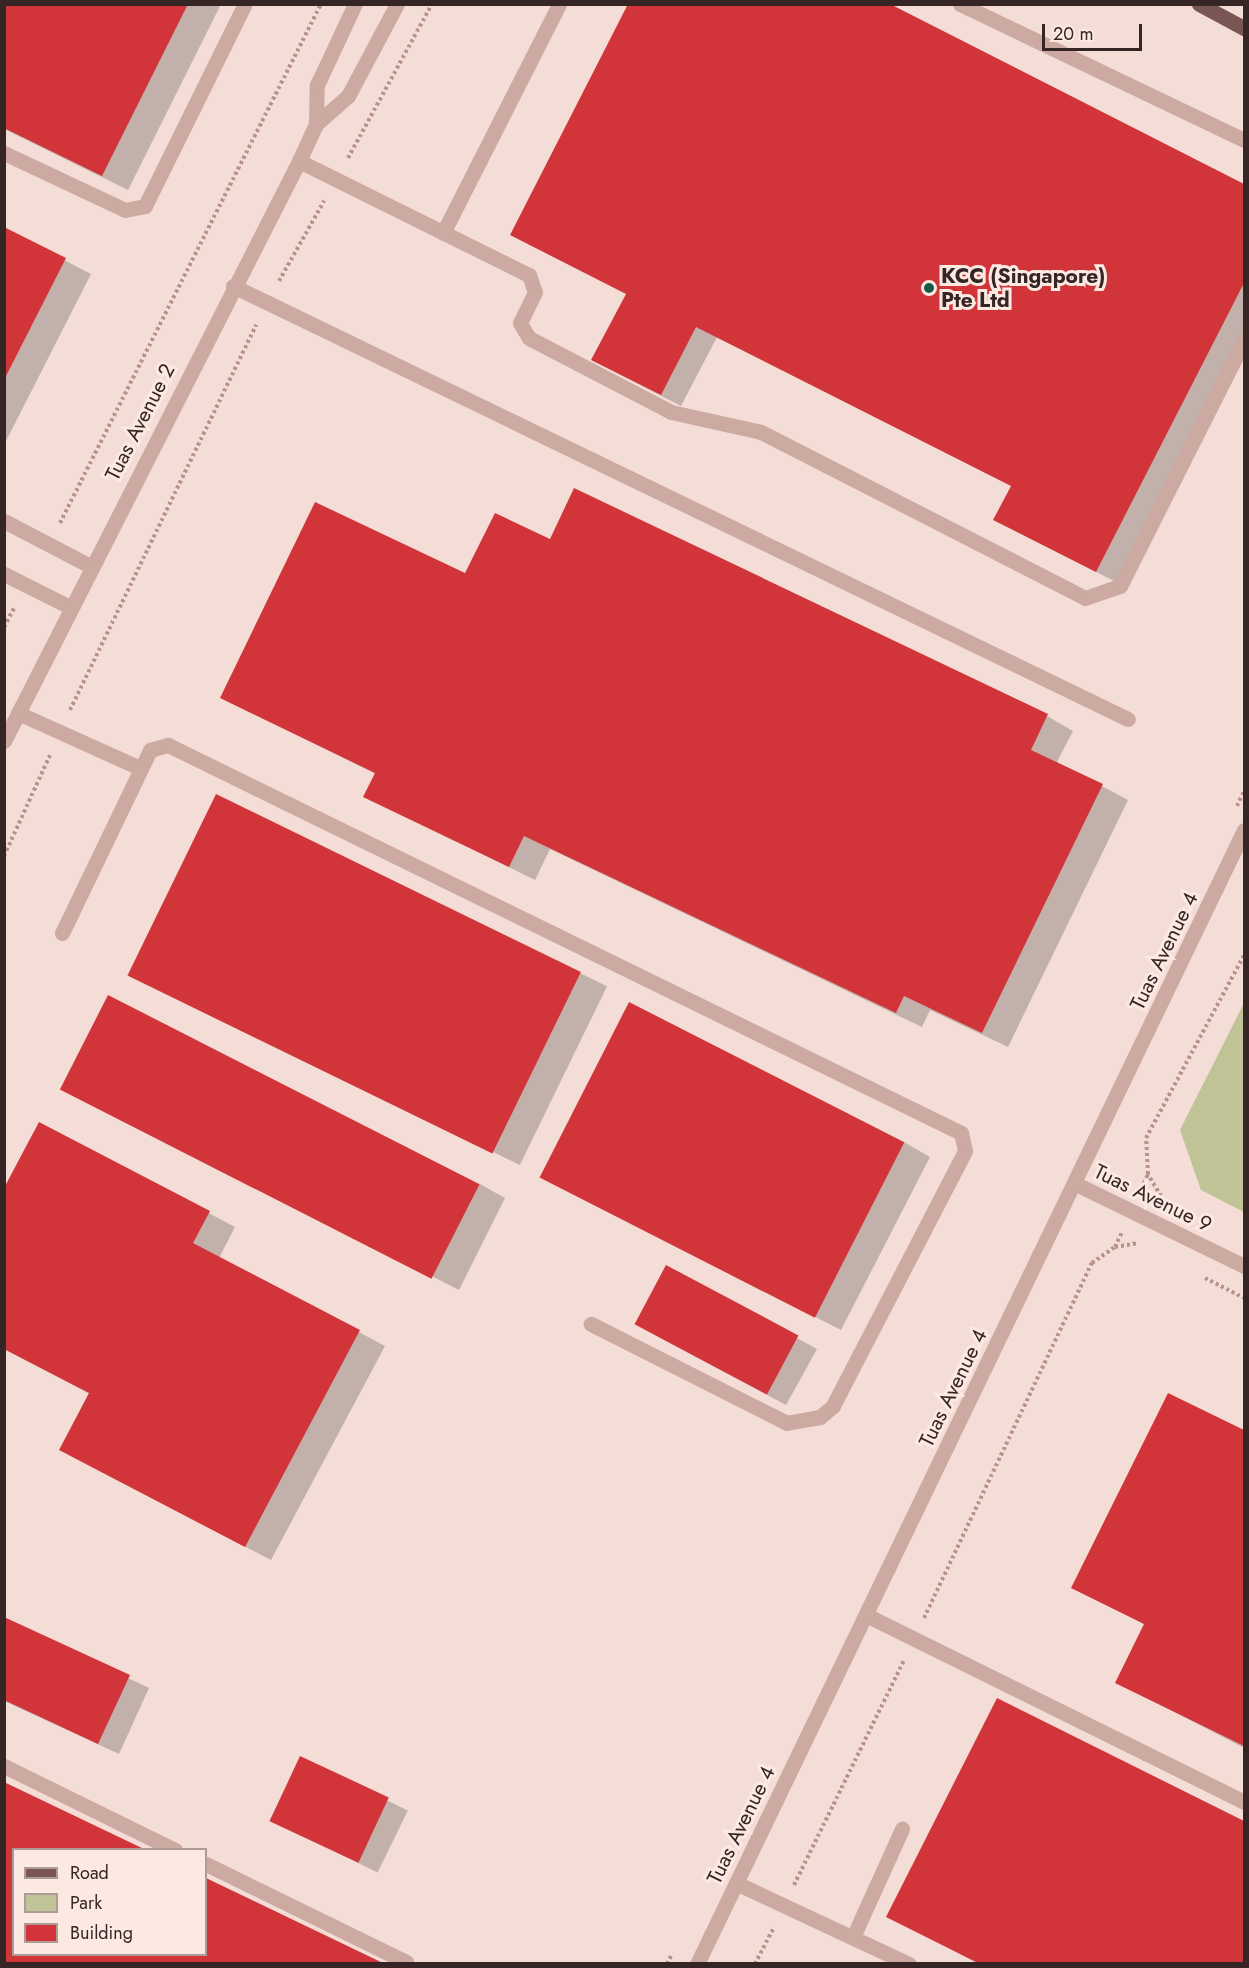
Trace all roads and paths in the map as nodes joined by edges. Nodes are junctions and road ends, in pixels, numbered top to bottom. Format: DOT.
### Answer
graph roads {
  1 [pos="245,4"];
  2 [pos="321,4"];
  3 [pos="355,4"];
  4 [pos="396,4"];
  5 [pos="432,4"];
  6 [pos="560,4"];
  7 [pos="960,4"];
  8 [pos="1198,4"];
  9 [pos="1245,28"];
  10 [pos="316,124"];
  11 [pos="1245,140"];
  12 [pos="4,153"];
  13 [pos="299,161"];
  14 [pos="336,180"];
  15 [pos="443,232"];
  16 [pos="233,286"];
  17 [pos="267,303"];
  18 [pos="1245,340"];
  19 [pos="4,521"];
  20 [pos="49,544"];
  21 [pos="90,566"];
  22 [pos="4,574"];
  23 [pos="26,584"];
  24 [pos="70,607"];
  25 [pos="4,627"];
  26 [pos="18,713"];
  27 [pos="1128,719"];
  28 [pos="60,731"];
  29 [pos="4,741"];
  30 [pos="140,768"];
  31 [pos="1245,830"];
  32 [pos="4,856"];
  33 [pos="62,933"];
  34 [pos="1245,955"];
  35 [pos="1076,1184"];
  36 [pos="1163,1200"];
  37 [pos="1147,1248"];
  38 [pos="1245,1266"];
  39 [pos="1196,1273"];
  40 [pos="1245,1298"];
  41 [pos="591,1324"];
  42 [pos="866,1615"];
  43 [pos="914,1638"];
  44 [pos="4,1766"];
  45 [pos="1245,1802"];
  46 [pos="902,1829"];
  47 [pos="171,1848"];
  48 [pos="207,1864"];
  49 [pos="736,1883"];
  50 [pos="784,1905"];
  51 [pos="853,1937"];
  52 [pos="406,1962"];
  53 [pos="697,1964"];
  54 [pos="755,1964"];
  55 [pos="909,1964"];
  1 -- 12 [label="street"];
  2 -- 20 [label="path"];
  3 -- 10 [label="street, Tuas Avenue 2"];
  4 -- 10 [label="street, Tuas Avenue 2"];
  5 -- 14 [label="path"];
  6 -- 15 [label="street"];
  7 -- 11 [label="street"];
  8 -- 9 [label="main road"];
  10 -- 13 [label="street, Tuas Avenue 2"];
  13 -- 14 [label="street"];
  13 -- 16 [label="street, Tuas Avenue 2"];
  14 -- 15 [label="street"];
  14 -- 17 [label="path"];
  15 -- 18 [label="street"];
  16 -- 17 [label="street"];
  16 -- 21 [label="street, Tuas Avenue 2"];
  17 -- 27 [label="street"];
  17 -- 28 [label="path"];
  19 -- 20 [label="street"];
  20 -- 21 [label="street"];
  21 -- 24 [label="street, Tuas Avenue 2"];
  22 -- 23 [label="street"];
  23 -- 24 [label="street"];
  23 -- 25 [label="path"];
  24 -- 26 [label="street, Tuas Avenue 2"];
  26 -- 28 [label="street"];
  26 -- 29 [label="street, Tuas Avenue 2"];
  28 -- 30 [label="street"];
  28 -- 32 [label="path"];
  30 -- 33 [label="street"];
  30 -- 41 [label="street"];
  31 -- 35 [label="street, Tuas Avenue 4"];
  34 -- 36 [label="path"];
  35 -- 38 [label="street, Tuas Avenue 9"];
  35 -- 42 [label="street, Tuas Avenue 4"];
  37 -- 43 [label="path"];
  39 -- 40 [label="path"];
  42 -- 43 [label="street"];
  42 -- 49 [label="street, Tuas Avenue 4"];
  43 -- 45 [label="street"];
  43 -- 50 [label="path"];
  44 -- 47 [label="street"];
  46 -- 51 [label="street"];
  48 -- 52 [label="street"];
  49 -- 50 [label="street"];
  49 -- 53 [label="street, Tuas Avenue 4"];
  50 -- 51 [label="street"];
  50 -- 54 [label="path"];
  51 -- 55 [label="street"];
}
